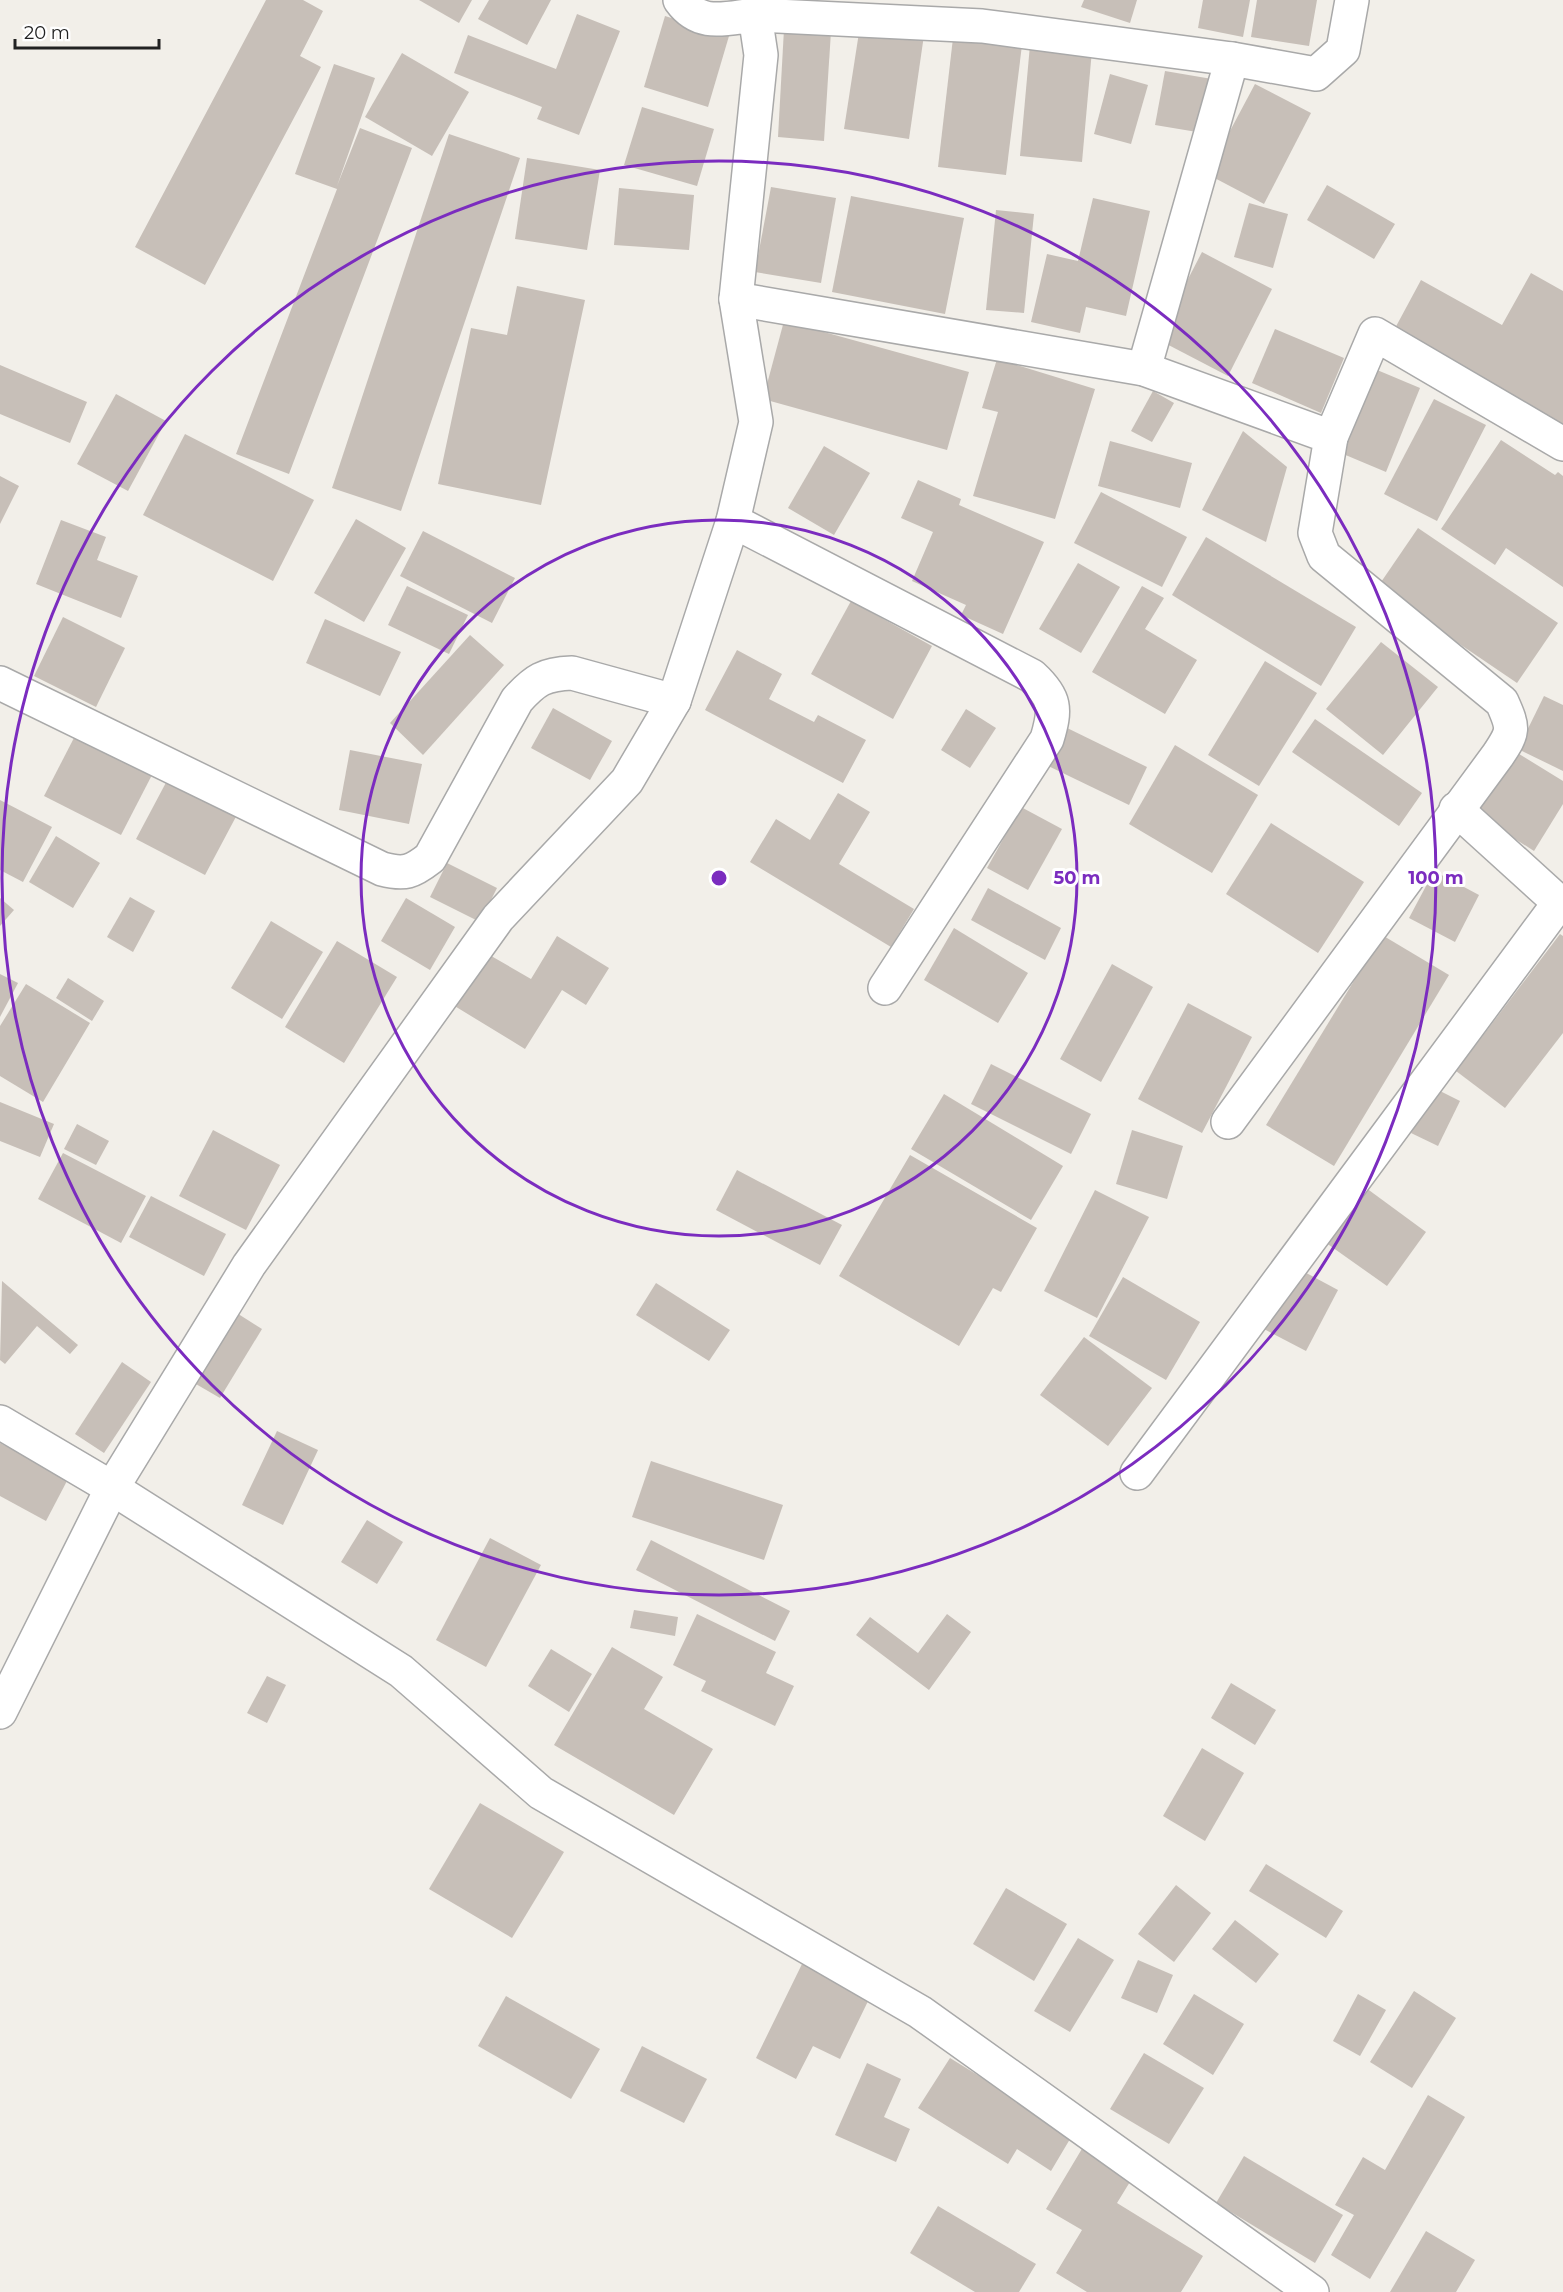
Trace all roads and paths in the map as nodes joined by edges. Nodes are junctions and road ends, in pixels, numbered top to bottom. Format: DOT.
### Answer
graph roads {
  1 [pos="680,0"];
  2 [pos="1352,0"];
  3 [pos="755,15"];
  4 [pos="1232,59"];
  5 [pos="736,299"];
  6 [pos="1144,369"];
  7 [pos="1330,437"];
  8 [pos="1563,444"];
  9 [pos="733,521"];
  10 [pos="0,683"];
  11 [pos="674,701"];
  12 [pos="1456,809"];
  13 [pos="1561,904"];
  14 [pos="885,988"];
  15 [pos="1228,1122"];
  16 [pos="0,1422"];
  17 [pos="1137,1473"];
  18 [pos="112,1488"];
  19 [pos="0,1712"];
  20 [pos="1312,2292"];
  1 -- 3 [label="street"];
  2 -- 4 [label="street"];
  3 -- 4 [label="street"];
  3 -- 5 [label="street"];
  4 -- 6 [label="street"];
  5 -- 6 [label="street"];
  5 -- 9 [label="street"];
  6 -- 7 [label="street"];
  7 -- 8 [label="street"];
  7 -- 12 [label="street"];
  9 -- 11 [label="street"];
  9 -- 14 [label="street"];
  10 -- 11 [label="street"];
  11 -- 18 [label="street"];
  12 -- 13 [label="street"];
  12 -- 15 [label="street"];
  13 -- 17 [label="street"];
  16 -- 18 [label="street"];
  18 -- 19 [label="street"];
  18 -- 20 [label="street"];
}
